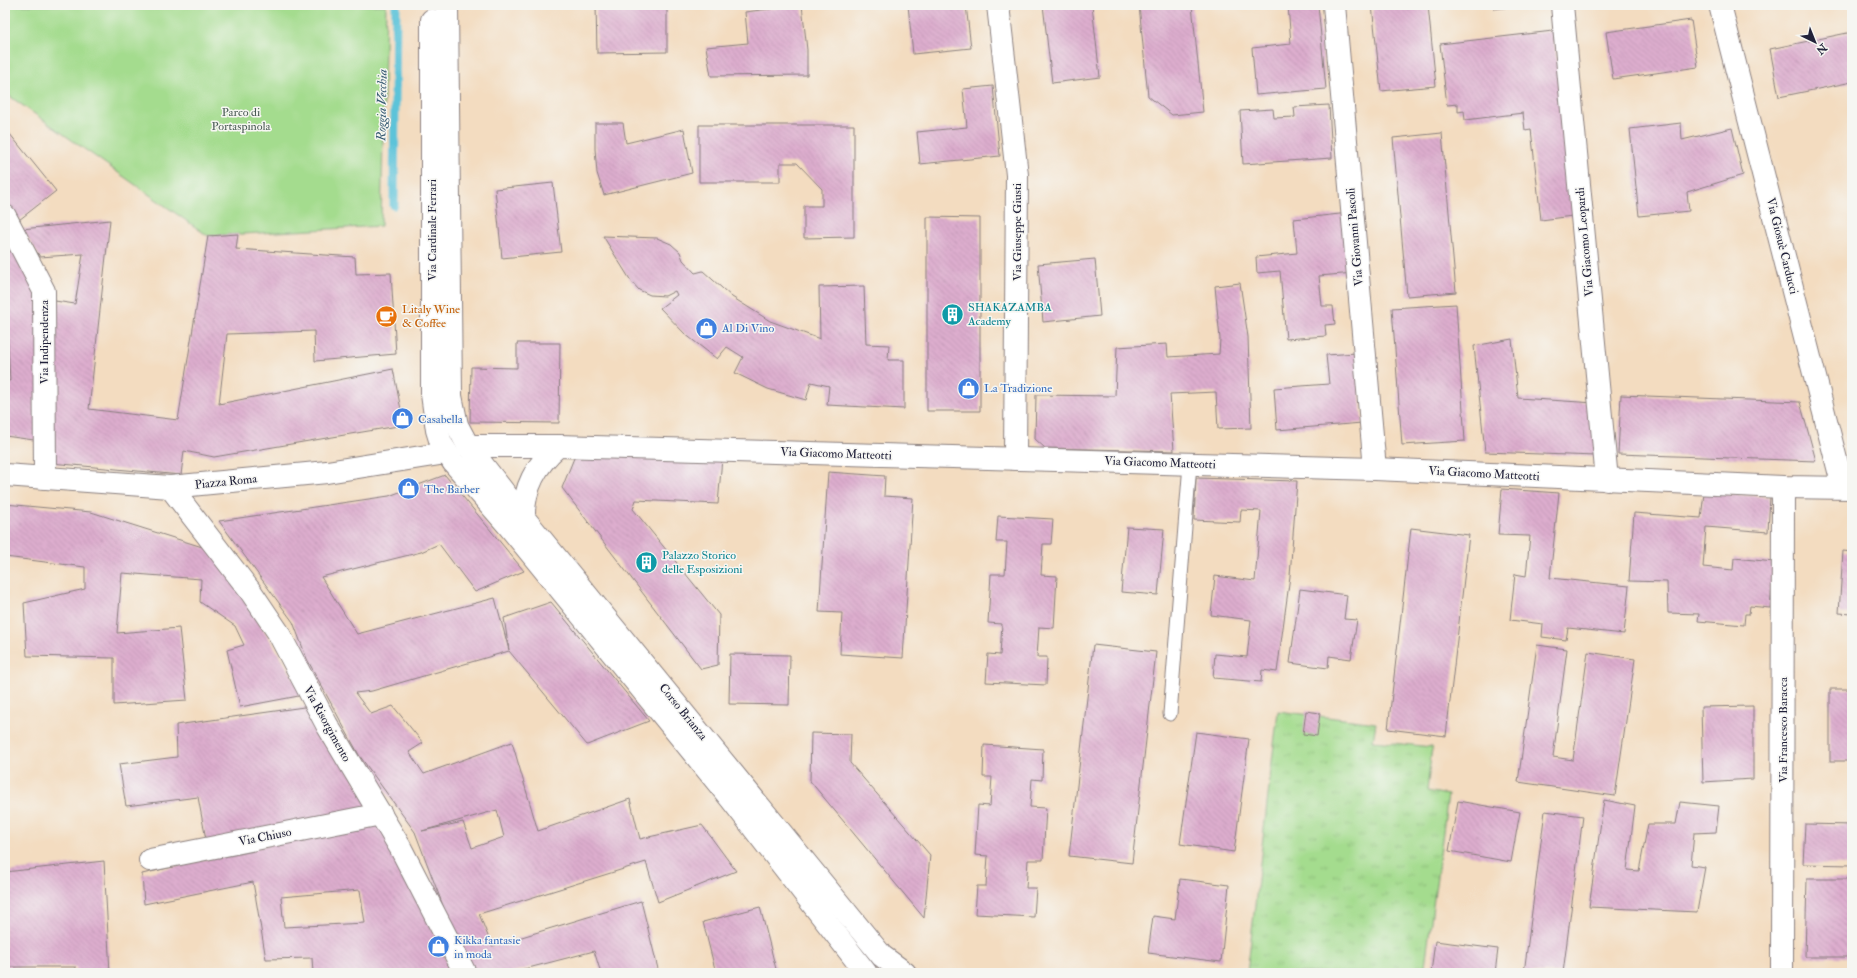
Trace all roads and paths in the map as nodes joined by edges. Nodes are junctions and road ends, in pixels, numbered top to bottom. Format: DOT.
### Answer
graph roads {
  1 [pos="433,5"];
  2 [pos="447,5"];
  3 [pos="998,5"];
  4 [pos="1334,5"];
  5 [pos="1562,5"];
  6 [pos="1720,5"];
  7 [pos="5,216"];
  8 [pos="468,446"];
  9 [pos="558,446"];
  10 [pos="446,453"];
  11 [pos="1015,459"];
  12 [pos="1190,464"];
  13 [pos="1375,469"];
  14 [pos="5,475"];
  15 [pos="45,478"];
  16 [pos="1607,480"];
  17 [pos="170,487"];
  18 [pos="1783,487"];
  19 [pos="1847,487"];
  20 [pos="524,518"];
  21 [pos="1170,714"];
  22 [pos="381,814"];
  23 [pos="150,860"];
  24 [pos="465,973"];
  25 [pos="866,973"];
  26 [pos="905,973"];
  27 [pos="1782,973"];
  1 -- 10 [label="street, Via Cardinale Ferrari"];
  2 -- 8 [label="street, Via Cardinale Ferrari"];
  3 -- 11 [label="street, Via Giuseppe Giusti"];
  4 -- 13 [label="street, Via Giovanni Pascoli"];
  5 -- 16 [label="street, Via Giacomo Leopardi"];
  6 -- 19 [label="street, Via Giosuè Carducci"];
  7 -- 15 [label="street, Via Indipendenza"];
  8 -- 9 [label="street, Via Giacomo Matteotti"];
  8 -- 20 [label="street, Corso Brianza"];
  9 -- 11 [label="street, Via Giacomo Matteotti"];
  9 -- 20 [label="street"];
  10 -- 17 [label="street, Piazza Roma"];
  10 -- 25 [label="street, Corso Brianza"];
  11 -- 12 [label="street, Via Giacomo Matteotti"];
  12 -- 13 [label="street, Via Giacomo Matteotti"];
  12 -- 21 [label="lane"];
  13 -- 16 [label="street, Via Giacomo Matteotti"];
  14 -- 15 [label="street, Piazza Roma"];
  15 -- 17 [label="street, Piazza Roma"];
  16 -- 18 [label="street, Via Giacomo Matteotti"];
  17 -- 22 [label="street, Via Risorgimento"];
  18 -- 19 [label="street, Via Giacomo Matteotti"];
  18 -- 27 [label="street, Via Francesco Baracca"];
  20 -- 26 [label="street, Corso Brianza"];
  22 -- 23 [label="street, Via Chiuso"];
  22 -- 24 [label="street, Via Risorgimento"];
}
